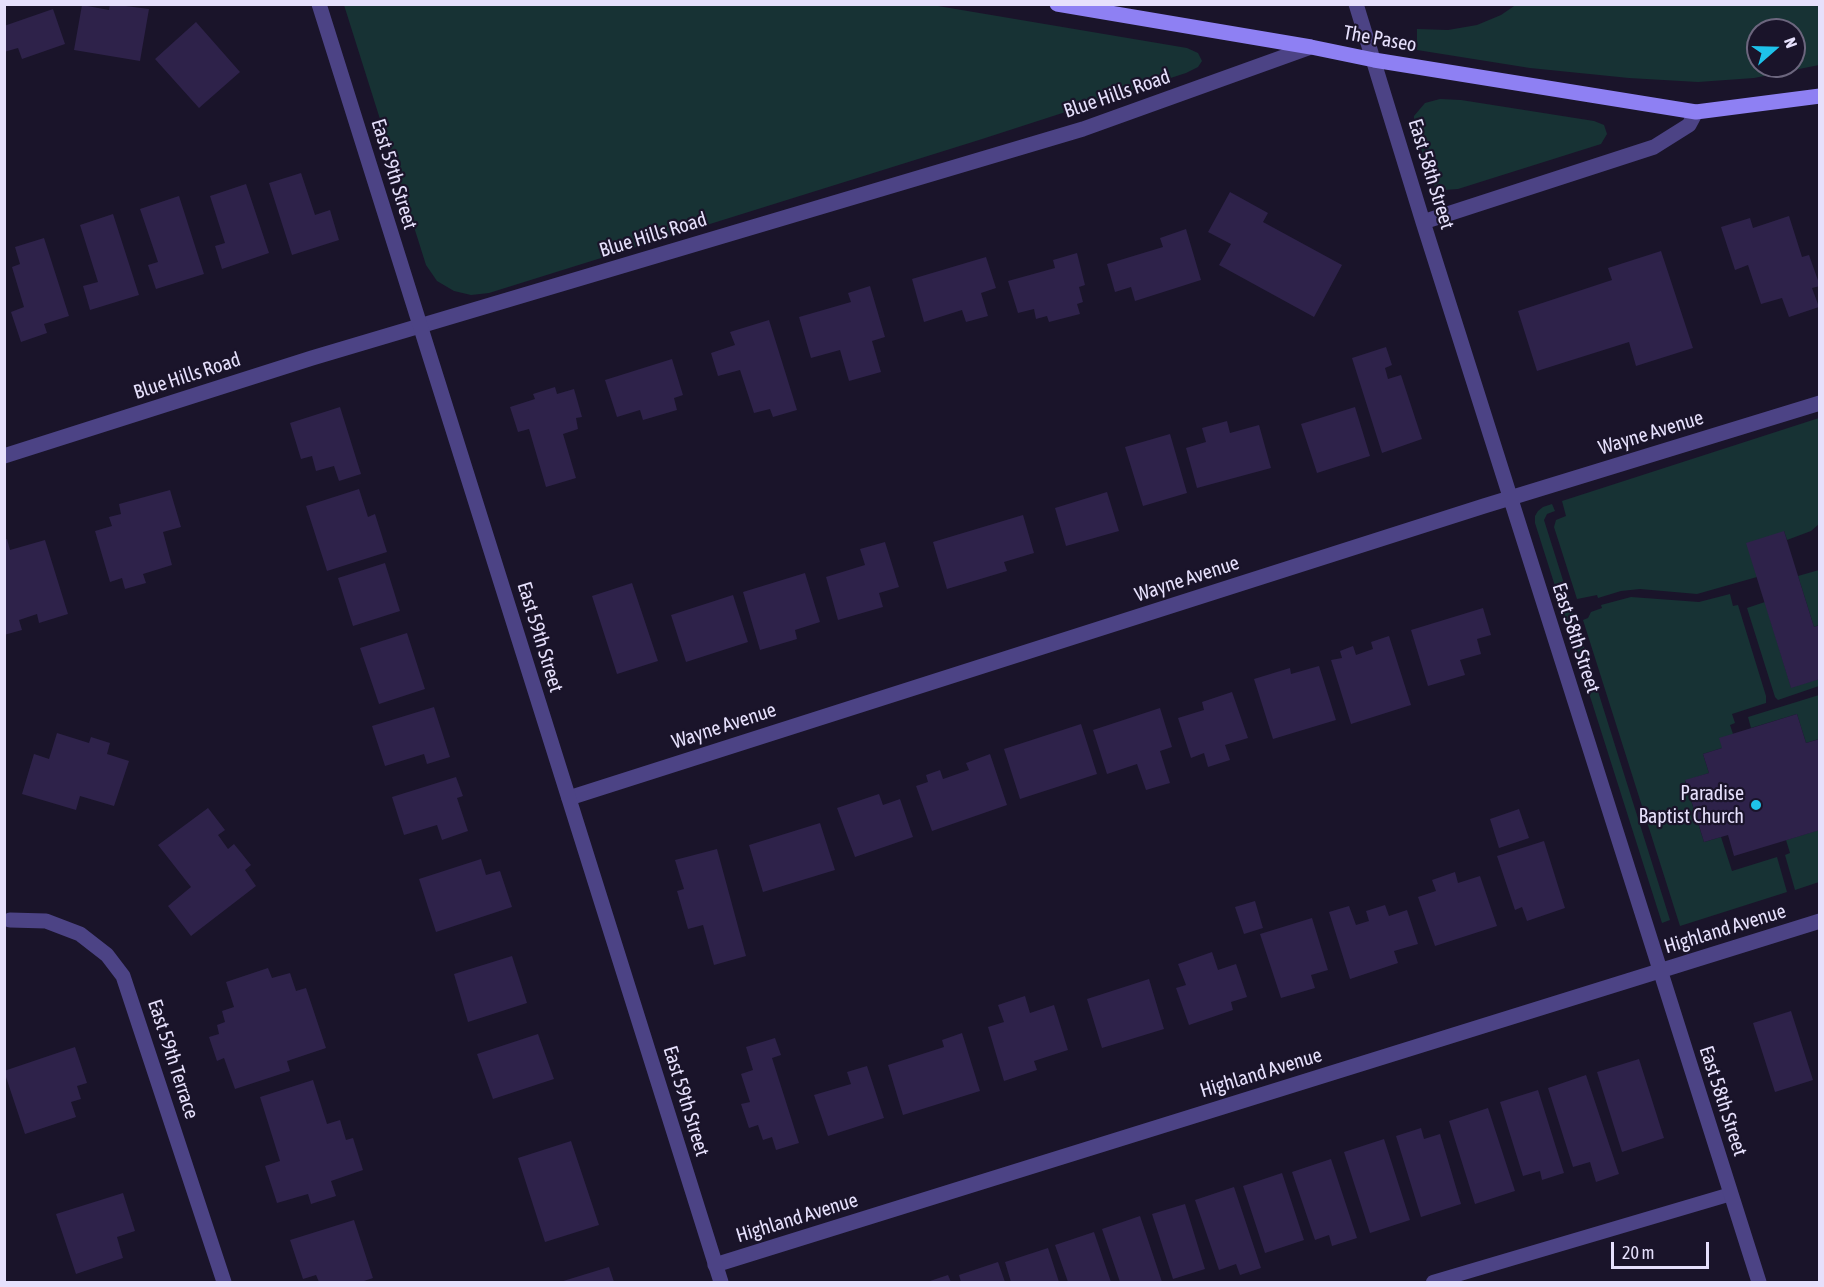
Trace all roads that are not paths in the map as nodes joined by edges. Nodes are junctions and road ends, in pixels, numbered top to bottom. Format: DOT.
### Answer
graph roads {
  1 [pos="319,4"];
  2 [pos="1057,4"];
  3 [pos="1356,4"];
  4 [pos="1311,47"];
  5 [pos="1374,60"];
  6 [pos="1820,96"];
  7 [pos="1696,112"];
  8 [pos="1423,222"];
  9 [pos="420,326"];
  10 [pos="1820,403"];
  11 [pos="4,456"];
  12 [pos="1510,498"];
  13 [pos="569,798"];
  14 [pos="10,920"];
  15 [pos="1820,921"];
  16 [pos="1659,971"];
  17 [pos="1731,1194"];
  18 [pos="716,1265"];
  19 [pos="224,1282"];
  20 [pos="721,1282"];
  21 [pos="1433,1282"];
  22 [pos="1759,1282"];
  1 -- 9 [label="street, East 59th Street"];
  2 -- 4 [label="main road, The Paseo"];
  3 -- 5 [label="street, East 58th Street"];
  4 -- 5 [label="main road, The Paseo"];
  4 -- 9 [label="street, Blue Hills Road"];
  5 -- 7 [label="main road, The Paseo"];
  5 -- 8 [label="street, East 58th Street"];
  6 -- 7 [label="main road, The Paseo"];
  7 -- 8 [label="street"];
  8 -- 12 [label="street, East 58th Street"];
  9 -- 11 [label="street, Blue Hills Road"];
  9 -- 13 [label="street, East 59th Street"];
  10 -- 12 [label="street, Wayne Avenue"];
  12 -- 13 [label="street, Wayne Avenue"];
  12 -- 16 [label="street, East 58th Street"];
  13 -- 18 [label="street, East 59th Street"];
  14 -- 19 [label="street, East 59th Terrace"];
  15 -- 16 [label="street, Highland Avenue"];
  16 -- 17 [label="street, East 58th Street"];
  16 -- 18 [label="street, Highland Avenue"];
  17 -- 21 [label="lane"];
  17 -- 22 [label="street, East 58th Street"];
  18 -- 20 [label="street, East 59th Street"];
}
